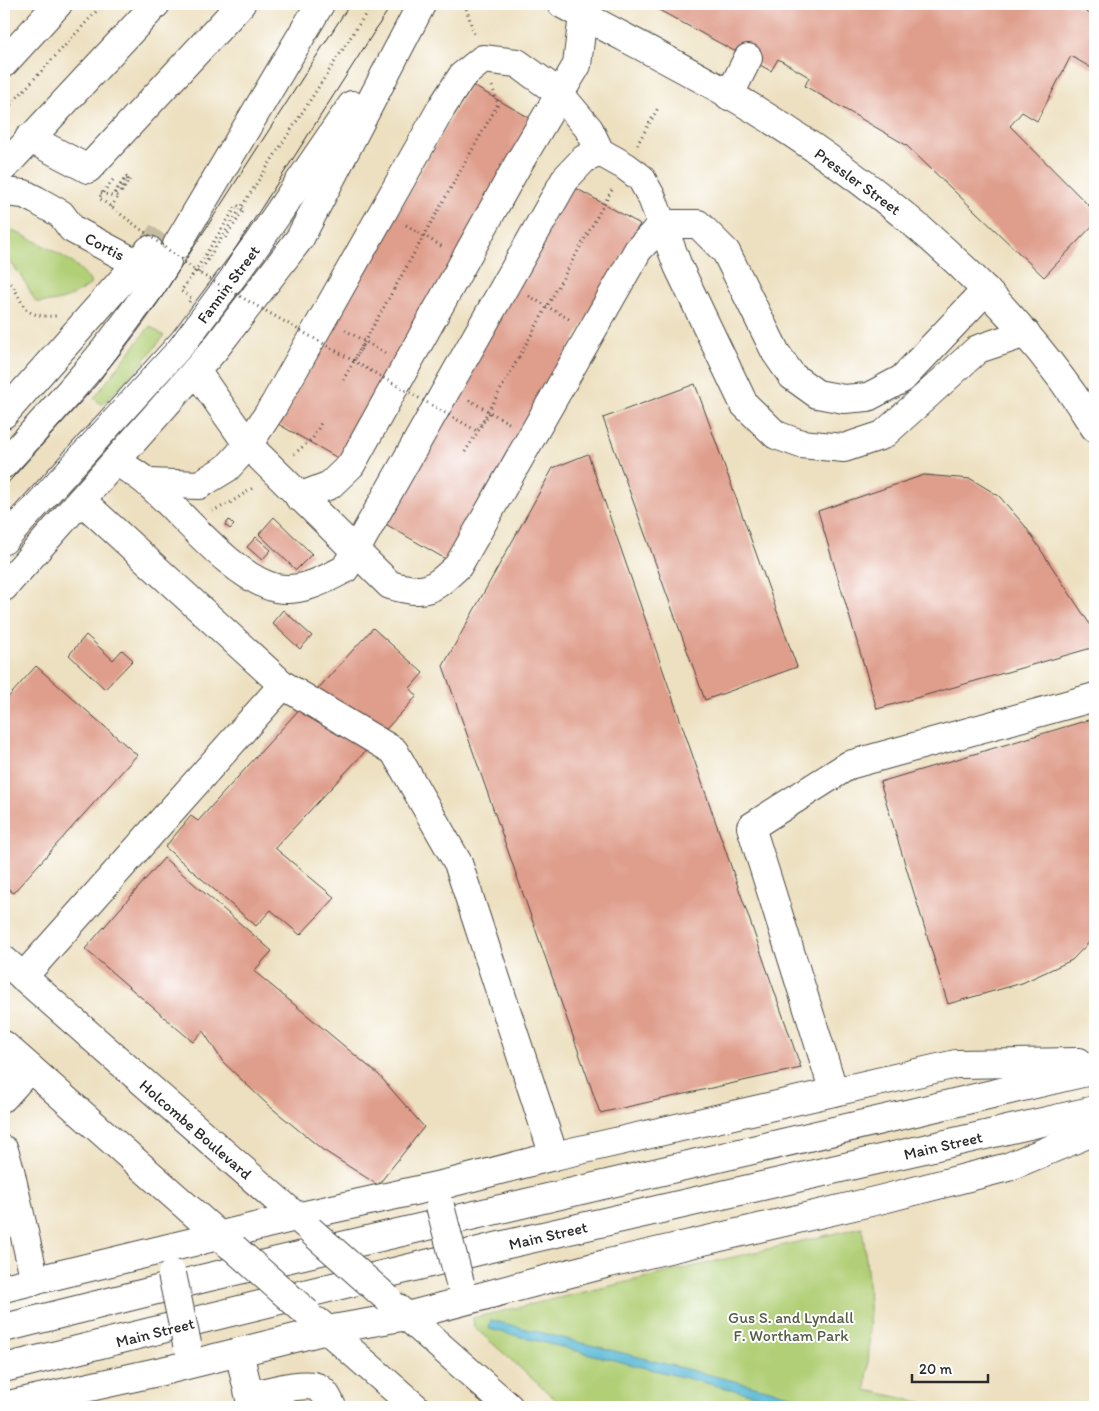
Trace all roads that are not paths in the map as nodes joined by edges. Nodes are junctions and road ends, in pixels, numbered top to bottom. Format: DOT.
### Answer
graph roads {
  1 [pos="58,4"];
  2 [pos="156,4"];
  3 [pos="241,4"];
  4 [pos="320,4"];
  5 [pos="421,4"];
  6 [pos="573,10"];
  7 [pos="748,58"];
  8 [pos="4,63"];
  9 [pos="559,93"];
  10 [pos="729,96"];
  11 [pos="29,138"];
  12 [pos="600,152"];
  13 [pos="4,167"];
  14 [pos="5,193"];
  15 [pos="662,224"];
  16 [pos="158,251"];
  17 [pos="986,290"];
  18 [pos="1026,333"];
  19 [pos="196,371"];
  20 [pos="4,414"];
  21 [pos="1095,428"];
  22 [pos="248,446"];
  23 [pos="116,461"];
  24 [pos="4,464"];
  25 [pos="149,483"];
  26 [pos="299,496"];
  27 [pos="81,500"];
  28 [pos="4,540"];
  29 [pos="355,549"];
  30 [pos="4,587"];
  31 [pos="282,685"];
  32 [pos="1095,697"];
  33 [pos="14,969"];
  34 [pos="4,1045"];
  35 [pos="1095,1062"];
  36 [pos="30,1068"];
  37 [pos="1095,1070"];
  38 [pos="834,1092"];
  39 [pos="4,1097"];
  40 [pos="1095,1110"];
  41 [pos="1095,1131"];
  42 [pos="4,1150"];
  43 [pos="554,1156"];
  44 [pos="445,1194"];
  45 [pos="303,1223"];
  46 [pos="227,1242"];
  47 [pos="131,1258"];
  48 [pos="35,1281"];
  49 [pos="4,1288"];
  50 [pos="467,1291"];
  51 [pos="397,1308"];
  52 [pos="317,1321"];
  53 [pos="4,1328"];
  54 [pos="239,1352"];
  55 [pos="4,1368"];
  56 [pos="171,1370"];
  57 [pos="251,1402"];
  58 [pos="42,1403"];
  59 [pos="4,1406"];
  60 [pos="332,1407"];
  61 [pos="415,1407"];
  62 [pos="508,1407"];
  1 -- 8 [label="main road"];
  2 -- 11 [label="main road"];
  3 -- 11 [label="main road"];
  4 -- 16 [label="main road"];
  5 -- 19 [label="main road"];
  5 -- 28 [label="main road, Fannin Street"];
  6 -- 9 [label="main road"];
  6 -- 10 [label="main road, Pressler Street"];
  7 -- 10 [label="main road"];
  9 -- 12 [label="main road"];
  9 -- 22 [label="main road"];
  9 -- 26 [label="main road"];
  10 -- 17 [label="main road, Pressler Street"];
  11 -- 13 [label="main road"];
  12 -- 15 [label="main road"];
  12 -- 29 [label="main road"];
  14 -- 16 [label="main road, Cortis"];
  15 -- 17 [label="main road"];
  15 -- 18 [label="main road"];
  15 -- 29 [label="main road"];
  16 -- 20 [label="main road"];
  16 -- 24 [label="main road"];
  17 -- 18 [label="main road, Pressler Street"];
  18 -- 21 [label="main road, Pressler Street"];
  19 -- 22 [label="main road"];
  19 -- 23 [label="main road"];
  22 -- 25 [label="main road"];
  22 -- 26 [label="main road"];
  23 -- 25 [label="main road"];
  23 -- 27 [label="main road"];
  25 -- 29 [label="main road"];
  26 -- 29 [label="main road"];
  27 -- 30 [label="main road"];
  27 -- 31 [label="main road"];
  31 -- 33 [label="main road"];
  31 -- 43 [label="main road"];
  32 -- 38 [label="main road"];
  33 -- 45 [label="main road, Holcombe Boulevard"];
  34 -- 36 [label="main road"];
  35 -- 38 [label="main road"];
  36 -- 39 [label="main road"];
  36 -- 46 [label="main road"];
  37 -- 53 [label="main road"];
  38 -- 43 [label="main road"];
  40 -- 55 [label="main road, Main Street"];
  41 -- 50 [label="main road"];
  42 -- 48 [label="main road"];
  43 -- 44 [label="main road"];
  44 -- 45 [label="main road"];
  44 -- 50 [label="main road, bridge"];
  45 -- 46 [label="main road"];
  45 -- 51 [label="main road, Holcombe Boulevard, bridge"];
  46 -- 47 [label="main road"];
  46 -- 52 [label="main road, bridge"];
  47 -- 48 [label="main road"];
  47 -- 56 [label="main road, bridge"];
  48 -- 49 [label="main road"];
  50 -- 51 [label="main road"];
  51 -- 52 [label="main road"];
  51 -- 62 [label="main road, Holcombe Boulevard"];
  52 -- 54 [label="main road"];
  52 -- 61 [label="main road"];
  54 -- 56 [label="main road"];
  54 -- 57 [label="main road"];
  56 -- 58 [label="main road"];
  57 -- 60 [label="main road"];
  58 -- 59 [label="main road"];
}
